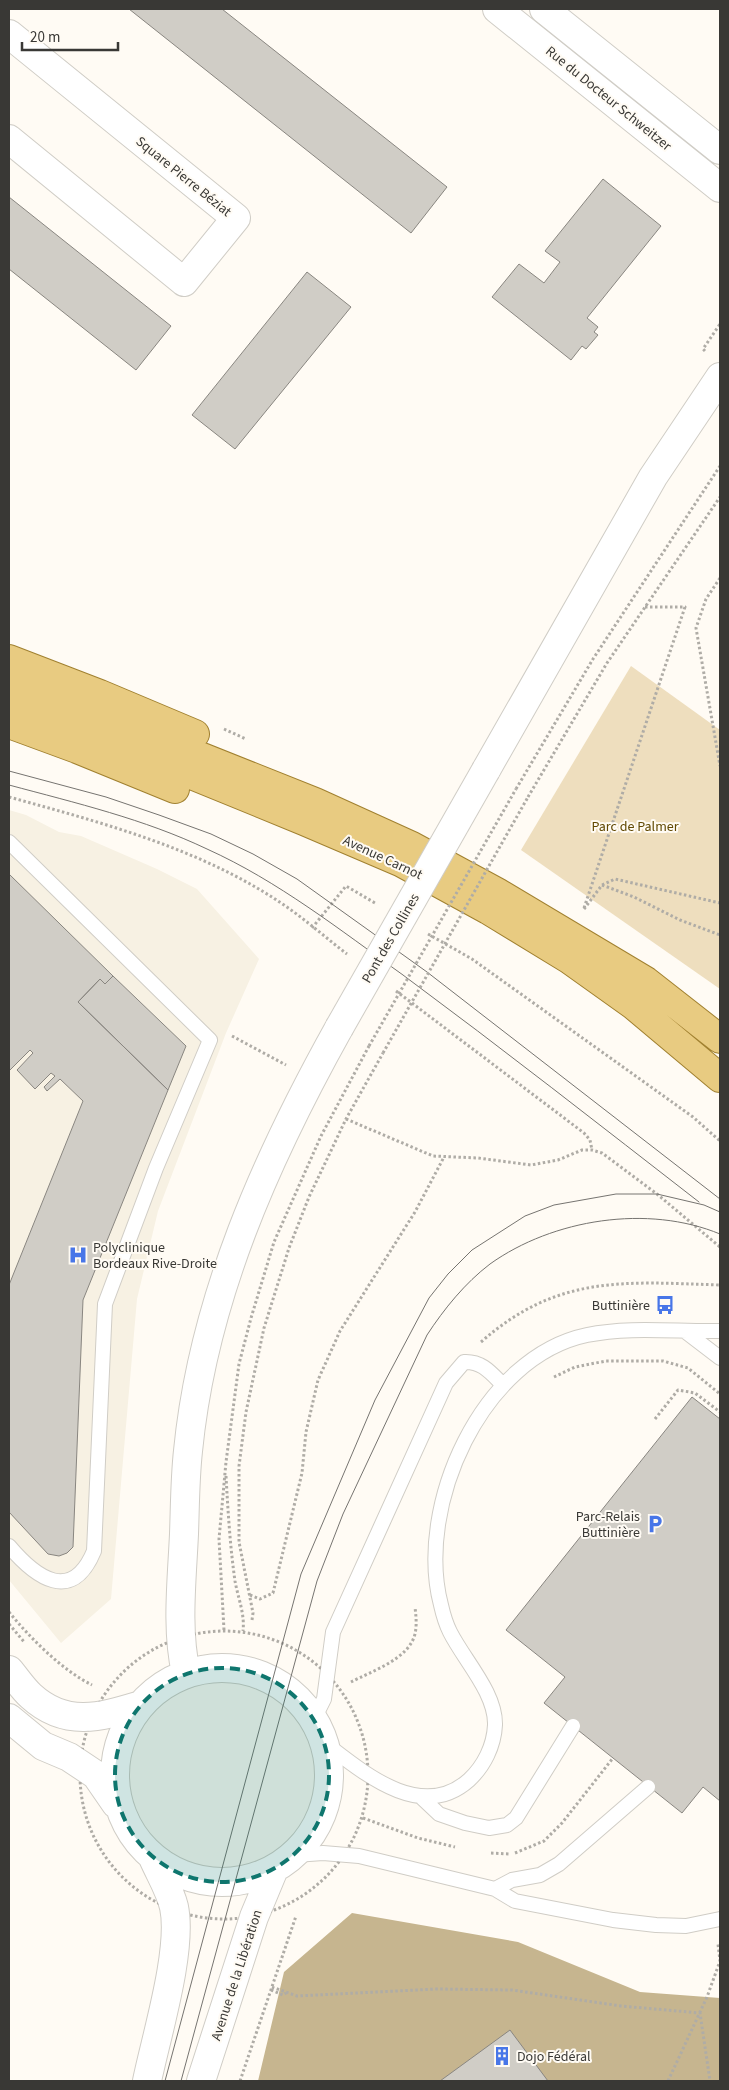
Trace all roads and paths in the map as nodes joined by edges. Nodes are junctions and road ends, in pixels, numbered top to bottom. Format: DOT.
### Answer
graph roads {
  1 [pos="497,9"];
  2 [pos="544,9"];
  3 [pos="9,34"];
  4 [pos="612,63"];
  5 [pos="594,86"];
  6 [pos="9,139"];
  7 [pos="720,150"];
  8 [pos="720,188"];
  9 [pos="720,324"];
  10 [pos="714,365"];
  11 [pos="720,466"];
  12 [pos="720,497"];
  13 [pos="720,578"];
  14 [pos="645,607"];
  15 [pos="9,659"];
  16 [pos="9,680"];
  17 [pos="9,704"];
  18 [pos="9,724"];
  19 [pos="720,766"];
  20 [pos="9,797"];
  21 [pos="9,842"];
  22 [pos="602,885"];
  23 [pos="380,906"];
  24 [pos="583,911"];
  25 [pos="312,928"];
  26 [pos="422,930"];
  27 [pos="720,935"];
  28 [pos="348,956"];
  29 [pos="646,980"];
  30 [pos="394,990"];
  31 [pos="226,1033"];
  32 [pos="720,1039"];
  33 [pos="720,1078"];
  34 [pos="311,1079"];
  35 [pos="720,1085"];
  36 [pos="346,1119"];
  37 [pos="720,1141"];
  38 [pos="592,1150"];
  39 [pos="444,1157"];
  40 [pos="720,1247"];
  41 [pos="720,1284"];
  42 [pos="720,1331"];
  43 [pos="686,1332"];
  44 [pos="720,1358"];
  45 [pos="473,1362"];
  46 [pos="546,1381"];
  47 [pos="503,1384"];
  48 [pos="720,1394"];
  49 [pos="720,1412"];
  50 [pos="655,1419"];
  51 [pos="226,1462"];
  52 [pos="9,1546"];
  53 [pos="250,1595"];
  54 [pos="414,1599"];
  55 [pos="9,1612"];
  56 [pos="252,1620"];
  57 [pos="9,1624"];
  58 [pos="243,1631"];
  59 [pos="25,1644"];
  60 [pos="9,1670"];
  61 [pos="186,1673"];
  62 [pos="326,1676"];
  63 [pos="351,1682"];
  64 [pos="96,1687"];
  65 [pos="96,1700"];
  66 [pos="102,1703"];
  67 [pos="141,1705"];
  68 [pos="9,1718"];
  69 [pos="314,1719"];
  70 [pos="573,1726"];
  71 [pos="326,1744"];
  72 [pos="366,1773"];
  73 [pos="648,1787"];
  74 [pos="421,1797"];
  75 [pos="118,1807"];
  76 [pos="153,1858"];
  77 [pos="284,1862"];
  78 [pos="495,1889"];
  79 [pos="296,1916"];
  80 [pos="717,1920"];
  81 [pos="271,1988"];
  82 [pos="700,2013"];
  83 [pos="147,2081"];
  84 [pos="200,2081"];
  85 [pos="240,2081"];
  86 [pos="668,2081"];
  87 [pos="710,2081"];
  1 -- 5 [label="street, Rue du Docteur Schweitzer"];
  2 -- 4 [label="street, Rue du Docteur Schweitzer"];
  3 -- 6 [label="street, Square Pierre Béziat"];
  4 -- 5 [label="street"];
  4 -- 7 [label="street, Rue du Docteur Schweitzer"];
  5 -- 8 [label="street, Rue du Docteur Schweitzer"];
  9 -- 10 [label="path"];
  10 -- 34 [label="street, Pont des Collines, bridge"];
  11 -- 51 [label="path, bridge"];
  12 -- 14 [label="path"];
  13 -- 19 [label="path"];
  14 -- 24 [label="path"];
  14 -- 36 [label="path, bridge"];
  15 -- 29 [label="main road"];
  16 -- 29 [label="main road, Avenue Carnot"];
  17 -- 33 [label="main road, Avenue Carnot"];
  18 -- 35 [label="main road"];
  20 -- 25 [label="path"];
  21 -- 52 [label="lane"];
  22 -- 27 [label="path"];
  23 -- 25 [label="path"];
  25 -- 28 [label="path"];
  26 -- 37 [label="path"];
  29 -- 32 [label="main road, Avenue Carnot"];
  30 -- 38 [label="path"];
  31 -- 34 [label="path"];
  34 -- 61 [label="street, Pont des Collines"];
  36 -- 39 [label="path"];
  36 -- 53 [label="path"];
  38 -- 39 [label="path"];
  38 -- 40 [label="path"];
  39 -- 53 [label="path"];
  41 -- 45 [label="path"];
  42 -- 43 [label="lane"];
  43 -- 44 [label="lane"];
  43 -- 47 [label="lane"];
  45 -- 47 [label="lane"];
  45 -- 62 [label="lane"];
  46 -- 48 [label="path"];
  47 -- 74 [label="lane"];
  49 -- 50 [label="path"];
  51 -- 58 [label="path"];
  51 -- 58 [label="path"];
  53 -- 56 [label="path"];
  54 -- 63 [label="path"];
  55 -- 64 [label="path"];
  57 -- 59 [label="path"];
  58 -- 62 [label="path"];
  60 -- 67 [label="street"];
  61 -- 67 [label="street"];
  61 -- 69 [label="street, Avenue de la Libération"];
  62 -- 69 [label="lane"];
  62 -- 72 [label="path"];
  65 -- 66 [label="path"];
  67 -- 75 [label="street"];
  68 -- 75 [label="street"];
  69 -- 71 [label="street, Avenue de la Libération"];
  70 -- 74 [label="lane"];
  71 -- 72 [label="lane"];
  71 -- 77 [label="street, Avenue de la Libération"];
  72 -- 74 [label="lane"];
  73 -- 78 [label="lane"];
  75 -- 76 [label="street"];
  76 -- 77 [label="street"];
  76 -- 83 [label="street"];
  77 -- 78 [label="lane"];
  77 -- 84 [label="street, Avenue de la Libération"];
  78 -- 80 [label="lane"];
  79 -- 81 [label="path"];
  80 -- 82 [label="path"];
  81 -- 82 [label="path"];
  81 -- 85 [label="path"];
  82 -- 86 [label="path"];
  82 -- 87 [label="path"];
}
